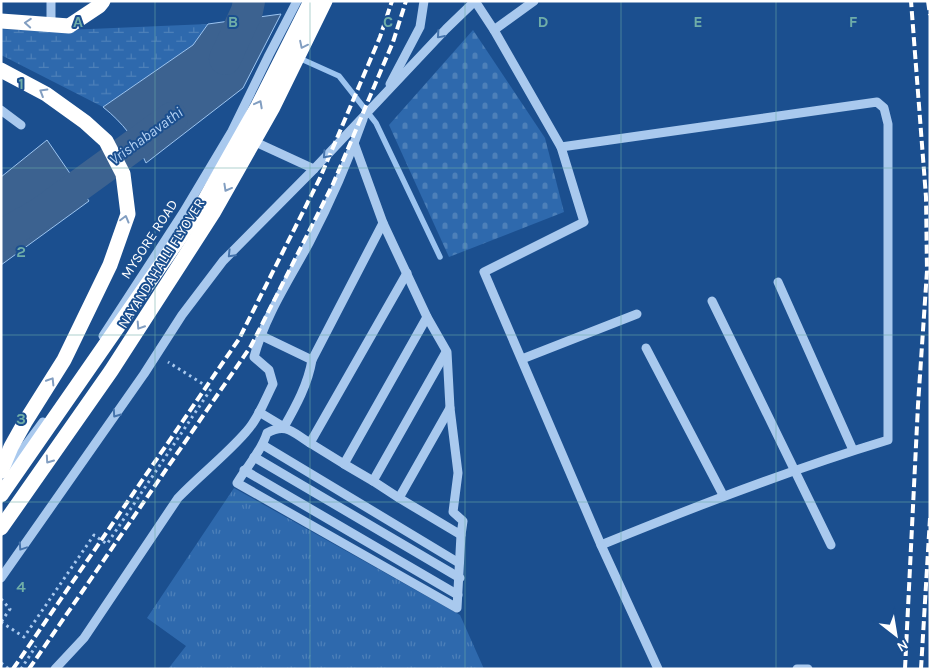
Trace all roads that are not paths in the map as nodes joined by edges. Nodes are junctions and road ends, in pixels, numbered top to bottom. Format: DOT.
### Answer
graph roads {
  1 [pos="51,1"];
  2 [pos="103,1"];
  3 [pos="297,1"];
  4 [pos="311,1"];
  5 [pos="325,1"];
  6 [pos="424,1"];
  7 [pos="475,1"];
  8 [pos="534,1"];
  9 [pos="1,22"];
  10 [pos="51,25"];
  11 [pos="494,30"];
  12 [pos="1,70"];
  13 [pos="386,93"];
  14 [pos="1,110"];
  15 [pos="365,114"];
  16 [pos="21,125"];
  17 [pos="232,131"];
  18 [pos="354,143"];
  19 [pos="561,147"];
  20 [pos="314,169"];
  21 [pos="383,223"];
  22 [pos="407,273"];
  23 [pos="778,282"];
  24 [pos="712,302"];
  25 [pos="637,314"];
  26 [pos="427,316"];
  27 [pos="260,335"];
  28 [pos="646,348"];
  29 [pos="446,352"];
  30 [pos="522,359"];
  31 [pos="312,360"];
  32 [pos="450,408"];
  33 [pos="258,412"];
  34 [pos="284,427"];
  35 [pos="310,443"];
  36 [pos="263,445"];
  37 [pos="853,450"];
  38 [pos="254,458"];
  39 [pos="344,464"];
  40 [pos="244,470"];
  41 [pos="794,470"];
  42 [pos="1,471"];
  43 [pos="1,478"];
  44 [pos="372,481"];
  45 [pos="1,495"];
  46 [pos="723,495"];
  47 [pos="399,498"];
  48 [pos="1,528"];
  49 [pos="461,535"];
  50 [pos="601,545"];
  51 [pos="831,545"];
  52 [pos="459,563"];
  53 [pos="1,578"];
  54 [pos="460,578"];
  55 [pos="458,595"];
  56 [pos="55,669"];
  57 [pos="658,669"];
  58 [pos="797,669"];
  59 [pos="808,669"];
  1 -- 10 [label="street"];
  2 -- 10 [label="highway"];
  3 -- 17 [label="street, MYSORE ROAD"];
  45 -- 4 [label="highway, NAYANDAHALLI FLYOVER, one-way"];
  5 -- 48 [label="highway, NAYANDAHALLI FLYOVER, one-way"];
  6 -- 13 [label="street"];
  7 -- 11 [label="street"];
  7 -- 13 [label="street, one-way"];
  8 -- 11 [label="street"];
  10 -- 9 [label="highway, one-way"];
  11 -- 19 [label="street"];
  42 -- 12 [label="highway, one-way"];
  13 -- 15 [label="street"];
  14 -- 16 [label="street"];
  15 -- 18 [label="street"];
  15 -- 20 [label="street, one-way"];
  17 -- 20 [label="street"];
  17 -- 43 [label="street, MYSORE ROAD"];
  18 -- 21 [label="street"];
  18 -- 27 [label="street"];
  19 -- 30 [label="street"];
  19 -- 37 [label="street"];
  20 -- 53 [label="street, one-way"];
  21 -- 22 [label="street"];
  21 -- 31 [label="street"];
  22 -- 26 [label="street"];
  22 -- 35 [label="street"];
  23 -- 37 [label="street"];
  24 -- 41 [label="street"];
  25 -- 30 [label="street"];
  26 -- 29 [label="street"];
  26 -- 39 [label="street"];
  27 -- 31 [label="street"];
  27 -- 33 [label="street"];
  28 -- 46 [label="street"];
  29 -- 32 [label="street"];
  29 -- 44 [label="street"];
  30 -- 50 [label="street"];
  31 -- 34 [label="street"];
  32 -- 47 [label="street"];
  32 -- 49 [label="street"];
  33 -- 34 [label="street"];
  33 -- 56 [label="street"];
  34 -- 35 [label="street"];
  34 -- 36 [label="street"];
  35 -- 39 [label="street"];
  36 -- 38 [label="street"];
  36 -- 52 [label="street"];
  37 -- 41 [label="street"];
  38 -- 40 [label="street"];
  38 -- 54 [label="street"];
  39 -- 44 [label="street"];
  40 -- 55 [label="street"];
  40 -- 55 [label="street"];
  41 -- 46 [label="street"];
  41 -- 51 [label="street"];
  44 -- 47 [label="street"];
  46 -- 50 [label="street"];
  47 -- 49 [label="street"];
  49 -- 52 [label="street"];
  50 -- 57 [label="street"];
  52 -- 54 [label="street"];
  54 -- 55 [label="street"];
  58 -- 59 [label="street"];
}
